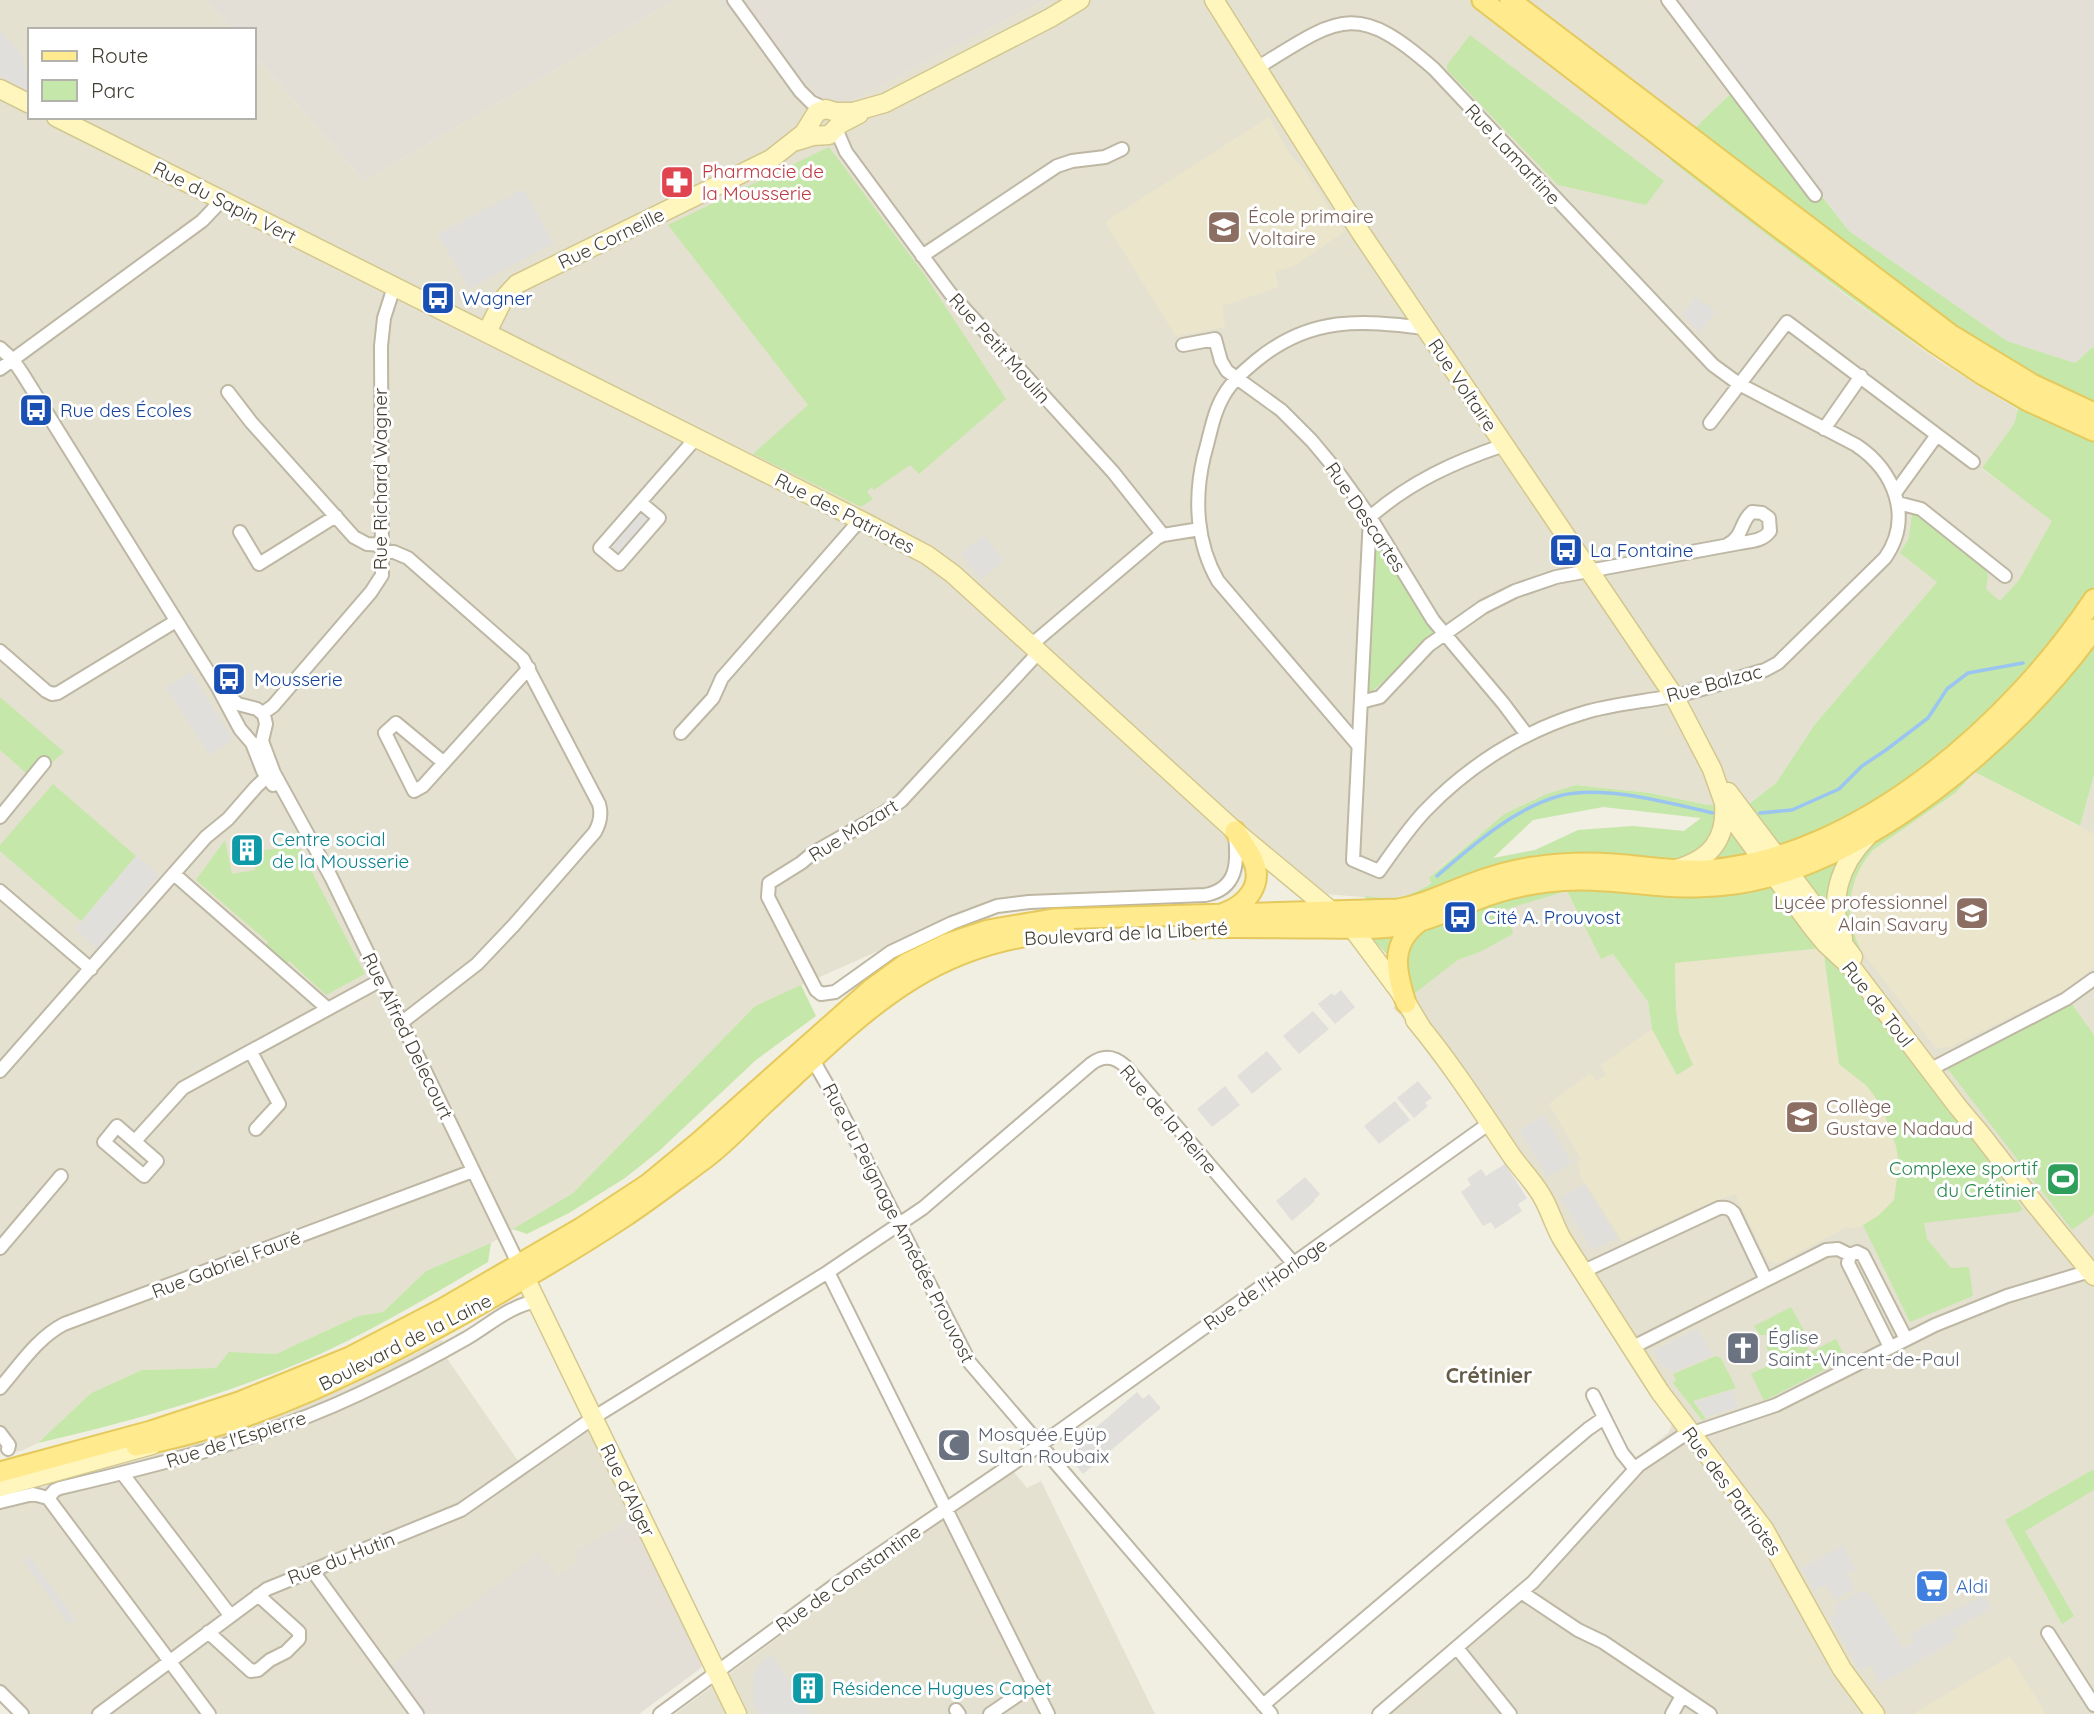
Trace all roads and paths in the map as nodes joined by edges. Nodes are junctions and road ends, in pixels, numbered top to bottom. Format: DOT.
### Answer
graph roads {
  1 [pos="734,0"];
  2 [pos="1080,0"];
  3 [pos="1214,0"];
  4 [pos="1482,0"];
  5 [pos="1510,0"];
  6 [pos="1668,0"];
  7 [pos="1256,68"];
  8 [pos="0,89"];
  9 [pos="28,103"];
  10 [pos="59,119"];
  11 [pos="825,124"];
  12 [pos="1122,149"];
  13 [pos="1815,195"];
  14 [pos="222,200"];
  15 [pos="922,256"];
  16 [pos="394,286"];
  17 [pos="1425,328"];
  18 [pos="486,332"];
  19 [pos="1183,345"];
  20 [pos="0,348"];
  21 [pos="13,360"];
  22 [pos="0,369"];
  23 [pos="1861,376"];
  24 [pos="1237,378"];
  25 [pos="1740,384"];
  26 [pos="228,392"];
  27 [pos="2094,413"];
  28 [pos="1710,423"];
  29 [pos="1824,429"];
  30 [pos="2094,431"];
  31 [pos="1937,435"];
  32 [pos="696,438"];
  33 [pos="1504,445"];
  34 [pos="1973,463"];
  35 [pos="1897,498"];
  36 [pos="639,502"];
  37 [pos="336,516"];
  38 [pos="1370,517"];
  39 [pos="860,520"];
  40 [pos="1200,529"];
  41 [pos="240,532"];
  42 [pos="1163,535"];
  43 [pos="1727,545"];
  44 [pos="383,549"];
  45 [pos="1589,570"];
  46 [pos="2005,576"];
  47 [pos="2094,599"];
  48 [pos="176,621"];
  49 [pos="2094,629"];
  50 [pos="1444,634"];
  51 [pos="1035,648"];
  52 [pos="0,651"];
  53 [pos="529,668"];
  54 [pos="217,686"];
  55 [pos="1674,696"];
  56 [pos="1360,702"];
  57 [pos="257,711"];
  58 [pos="242,729"];
  59 [pos="264,730"];
  60 [pos="681,733"];
  61 [pos="1527,735"];
  62 [pos="1358,745"];
  63 [pos="443,762"];
  64 [pos="44,763"];
  65 [pos="1712,769"];
  66 [pos="270,773"];
  67 [pos="1724,803"];
  68 [pos="0,817"];
  69 [pos="1879,827"];
  70 [pos="1235,831"];
  71 [pos="1776,866"];
  72 [pos="1668,870"];
  73 [pos="174,874"];
  74 [pos="0,891"];
  75 [pos="1193,896"];
  76 [pos="1313,913"];
  77 [pos="1219,914"];
  78 [pos="1421,921"];
  79 [pos="1340,923"];
  80 [pos="1853,957"];
  81 [pos="91,969"];
  82 [pos="2094,979"];
  83 [pos="381,980"];
  84 [pos="816,989"];
  85 [pos="1406,1003"];
  86 [pos="328,1009"];
  87 [pos="401,1023"];
  88 [pos="1421,1027"];
  89 [pos="251,1052"];
  90 [pos="809,1053"];
  91 [pos="1933,1068"];
  92 [pos="0,1072"];
  93 [pos="1491,1122"];
  94 [pos="256,1129"];
  95 [pos="135,1141"];
  96 [pos="701,1151"];
  97 [pos="473,1171"];
  98 [pos="61,1176"];
  99 [pos="898,1225"];
  100 [pos="0,1248"];
  101 [pos="1850,1255"];
  102 [pos="1294,1264"];
  103 [pos="523,1271"];
  104 [pos="1584,1271"];
  105 [pos="828,1272"];
  106 [pos="2092,1273"];
  107 [pos="1766,1280"];
  108 [pos="537,1301"];
  109 [pos="1906,1339"];
  110 [pos="1890,1347"];
  111 [pos="1631,1348"];
  112 [pos="0,1388"];
  113 [pos="1593,1395"];
  114 [pos="593,1418"];
  115 [pos="1604,1418"];
  116 [pos="168,1432"];
  117 [pos="0,1433"];
  118 [pos="1691,1433"];
  119 [pos="1040,1445"];
  120 [pos="4,1457"];
  121 [pos="1635,1469"];
  122 [pos="0,1472"];
  123 [pos="122,1474"];
  124 [pos="0,1480"];
  125 [pos="0,1487"];
  126 [pos="48,1498"];
  127 [pos="0,1502"];
  128 [pos="946,1509"];
  129 [pos="312,1570"];
  130 [pos="1521,1592"];
  131 [pos="258,1595"];
  132 [pos="230,1615"];
  133 [pos="208,1632"];
  134 [pos="2048,1633"];
  135 [pos="1457,1648"];
  136 [pos="169,1661"];
  137 [pos="717,1673"];
  138 [pos="1034,1684"];
  139 [pos="0,1692"];
  140 [pos="1682,1696"];
  141 [pos="2094,1705"];
  142 [pos="1267,1709"];
  143 [pos="1046,1713"];
  144 [pos="22,1714"];
  145 [pos="99,1714"];
  146 [pos="209,1714"];
  147 [pos="417,1714"];
  148 [pos="660,1714"];
  149 [pos="737,1714"];
  150 [pos="990,1714"];
  151 [pos="1380,1714"];
  152 [pos="1510,1714"];
  153 [pos="1672,1714"];
  154 [pos="1710,1714"];
  155 [pos="1875,1714"];
  1 -- 11 [label="street, Rue Petit Moulin"];
  2 -- 11 [label="street, Rue Corneille"];
  3 -- 7 [label="street, Rue Voltaire"];
  4 -- 30 [label="main road"];
  5 -- 27 [label="main road"];
  6 -- 13 [label="street"];
  7 -- 17 [label="street, Rue Voltaire"];
  7 -- 25 [label="street, Rue Lamartine"];
  8 -- 9 [label="street"];
  10 -- 14 [label="street, Rue du Sapin Vert"];
  11 -- 15 [label="street, Rue Petit Moulin"];
  11 -- 18 [label="street, Rue Corneille"];
  12 -- 15 [label="street"];
  14 -- 16 [label="street, Rue du Sapin Vert"];
  14 -- 21 [label="street"];
  15 -- 42 [label="street, Rue Petit Moulin"];
  16 -- 18 [label="street, Rue des Patriotes"];
  16 -- 44 [label="street, Rue Richard Wagner"];
  17 -- 24 [label="street"];
  17 -- 33 [label="street, Rue Voltaire"];
  18 -- 32 [label="street, Rue des Patriotes"];
  19 -- 24 [label="street, Rue Descartes"];
  20 -- 21 [label="street, Rue Alfred Delecourt"];
  21 -- 22 [label="street"];
  21 -- 48 [label="street, Rue Alfred Delecourt"];
  23 -- 25 [label="street"];
  23 -- 29 [label="street"];
  23 -- 31 [label="street"];
  24 -- 38 [label="street, Rue Descartes"];
  24 -- 40 [label="street"];
  25 -- 28 [label="street"];
  25 -- 29 [label="street"];
  26 -- 37 [label="street"];
  29 -- 35 [label="street"];
  31 -- 34 [label="street"];
  31 -- 35 [label="street"];
  32 -- 36 [label="street"];
  32 -- 39 [label="street, Rue des Patriotes"];
  33 -- 38 [label="street"];
  33 -- 45 [label="street, Rue Voltaire"];
  35 -- 46 [label="street"];
  35 -- 55 [label="street, Rue Balzac"];
  36 -- 36 [label="street"];
  37 -- 41 [label="street"];
  37 -- 44 [label="street"];
  38 -- 50 [label="street, Rue Descartes"];
  38 -- 56 [label="street"];
  39 -- 51 [label="street, Rue des Patriotes"];
  39 -- 60 [label="street"];
  40 -- 42 [label="street"];
  40 -- 62 [label="street"];
  42 -- 51 [label="street"];
  43 -- 45 [label="street"];
  44 -- 53 [label="street"];
  44 -- 57 [label="street, Rue Richard Wagner"];
  45 -- 50 [label="street"];
  45 -- 55 [label="street, Rue Voltaire"];
  47 -- 71 [label="main road"];
  48 -- 52 [label="street"];
  48 -- 54 [label="street, Rue Alfred Delecourt"];
  49 -- 69 [label="main road"];
  50 -- 56 [label="street"];
  50 -- 61 [label="street, Rue Descartes"];
  51 -- 70 [label="street, Rue des Patriotes"];
  51 -- 84 [label="street, Rue Mozart"];
  53 -- 63 [label="street"];
  53 -- 87 [label="street"];
  54 -- 57 [label="street, Rue Alfred Delecourt"];
  54 -- 58 [label="street, Rue Alfred Delecourt"];
  55 -- 61 [label="street, Rue Balzac"];
  55 -- 65 [label="street, Rue Voltaire"];
  56 -- 62 [label="street"];
  57 -- 58 [label="street"];
  57 -- 59 [label="street"];
  58 -- 59 [label="street"];
  58 -- 66 [label="street, Rue Alfred Delecourt"];
  59 -- 66 [label="street, Rue Alfred Delecourt"];
  61 -- 62 [label="street, Rue Balzac"];
  63 -- 63 [label="street"];
  64 -- 68 [label="street"];
  65 -- 67 [label="street, Rue Voltaire"];
  65 -- 71 [label="street, Rue Voltaire"];
  66 -- 73 [label="street"];
  66 -- 83 [label="street, Rue Alfred Delecourt"];
  67 -- 71 [label="street, Rue Voltaire"];
  67 -- 72 [label="street"];
  69 -- 71 [label="main road"];
  69 -- 80 [label="street, Rue de Toul"];
  70 -- 75 [label="street, Boulevard de la Liberté"];
  70 -- 76 [label="street, Rue des Patriotes"];
  70 -- 77 [label="main road"];
  70 -- 79 [label="street, Rue des Patriotes"];
  71 -- 72 [label="main road"];
  71 -- 78 [label="main road"];
  71 -- 80 [label="street, Rue de Toul"];
  71 -- 91 [label="street, Rue de Toul"];
  72 -- 79 [label="main road"];
  73 -- 81 [label="street"];
  73 -- 86 [label="street"];
  74 -- 81 [label="street"];
  75 -- 77 [label="street, Boulevard de la Liberté"];
  75 -- 84 [label="street, Boulevard de la Liberté"];
  76 -- 77 [label="main road, Boulevard de la Liberté"];
  76 -- 79 [label="main road, Boulevard de la Liberté"];
  77 -- 90 [label="main road, Boulevard de la Liberté"];
  78 -- 79 [label="main road"];
  78 -- 85 [label="main road"];
  79 -- 85 [label="street, Rue des Patriotes"];
  79 -- 88 [label="street, Rue des Patriotes"];
  79 -- 90 [label="main road, Boulevard de la Liberté"];
  80 -- 91 [label="street, Rue de Toul"];
  81 -- 92 [label="street"];
  82 -- 91 [label="street"];
  83 -- 86 [label="street"];
  83 -- 87 [label="street, Rue Alfred Delecourt"];
  85 -- 88 [label="street, Rue des Patriotes"];
  86 -- 89 [label="street"];
  87 -- 97 [label="street, Rue Alfred Delecourt"];
  88 -- 93 [label="street, Rue des Patriotes"];
  89 -- 94 [label="street"];
  89 -- 95 [label="street"];
  90 -- 96 [label="main road, Boulevard de la Liberté"];
  90 -- 99 [label="street, Rue du Peignage Amédée Prouvost"];
  91 -- 106 [label="street, Rue de Toul"];
  93 -- 102 [label="street, Rue de l'Horloge"];
  93 -- 104 [label="street, Rue des Patriotes"];
  96 -- 103 [label="main road, Boulevard de la Laine"];
  97 -- 103 [label="street, Rue Alfred Delecourt"];
  97 -- 112 [label="street, Rue Gabriel Fauré"];
  98 -- 100 [label="street"];
  99 -- 102 [label="street, Rue de la Reine"];
  99 -- 105 [label="street, Rue de la Reine"];
  99 -- 119 [label="street, Rue du Peignage Amédée Prouvost"];
  101 -- 107 [label="street"];
  101 -- 109 [label="street"];
  101 -- 110 [label="street"];
  102 -- 119 [label="street, Rue de l'Horloge"];
  103 -- 108 [label="street, Rue d'Alger"];
  103 -- 116 [label="main road, Boulevard de la Laine"];
  104 -- 107 [label="street"];
  104 -- 111 [label="street, Rue des Patriotes"];
  105 -- 114 [label="street, Rue du Hutin"];
  105 -- 128 [label="street"];
  106 -- 109 [label="street"];
  107 -- 111 [label="street"];
  108 -- 114 [label="street, Rue d'Alger"];
  108 -- 123 [label="street, Rue de l'Espierre"];
  109 -- 110 [label="street"];
  110 -- 118 [label="street"];
  111 -- 118 [label="street, Rue des Patriotes"];
  113 -- 115 [label="street"];
  114 -- 129 [label="street, Rue du Hutin"];
  114 -- 137 [label="street, Rue d'Alger"];
  115 -- 121 [label="street"];
  115 -- 142 [label="street"];
  116 -- 120 [label="street, Boulevard de la Laine"];
  116 -- 122 [label="main road"];
  116 -- 124 [label="main road"];
  116 -- 125 [label="street, Boulevard de la Laine"];
  117 -- 120 [label="street"];
  118 -- 121 [label="street"];
  118 -- 155 [label="street, Rue des Patriotes"];
  119 -- 128 [label="street, Rue de Constantine"];
  119 -- 142 [label="street, Rue du Peignage Amédée Prouvost"];
  121 -- 130 [label="street"];
  123 -- 126 [label="street, Rue de l'Espierre"];
  123 -- 132 [label="street"];
  126 -- 127 [label="street, Rue de l'Espierre"];
  126 -- 136 [label="street"];
  128 -- 137 [label="street, Rue de Constantine"];
  128 -- 138 [label="street"];
  129 -- 131 [label="street, Rue du Hutin"];
  129 -- 147 [label="street"];
  130 -- 135 [label="street"];
  130 -- 140 [label="street"];
  131 -- 132 [label="street, Rue du Hutin"];
  131 -- 133 [label="street"];
  132 -- 133 [label="street, Rue du Hutin"];
  133 -- 136 [label="street, Rue du Hutin"];
  134 -- 141 [label="street"];
  135 -- 151 [label="street"];
  135 -- 152 [label="street"];
  136 -- 145 [label="street, Rue du Hutin"];
  136 -- 146 [label="street"];
  137 -- 148 [label="street, Rue de Constantine"];
  137 -- 149 [label="street, Rue d'Alger"];
  138 -- 143 [label="street"];
  138 -- 150 [label="street"];
  139 -- 144 [label="street"];
  140 -- 153 [label="street"];
  140 -- 154 [label="street"];
}
